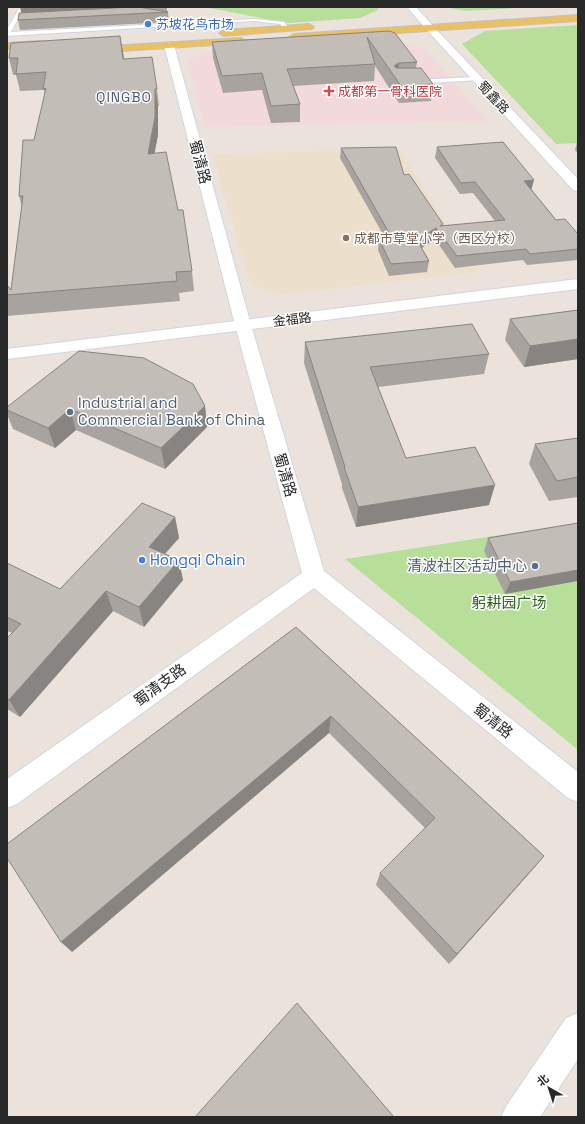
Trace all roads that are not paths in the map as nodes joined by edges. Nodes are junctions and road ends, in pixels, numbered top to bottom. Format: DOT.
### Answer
graph roads {
  1 [pos="22,7"];
  2 [pos="29,7"];
  3 [pos="411,7"];
  4 [pos="578,11"];
  5 [pos="578,18"];
  6 [pos="169,19"];
  7 [pos="22,20"];
  8 [pos="15,21"];
  9 [pos="192,24"];
  10 [pos="427,24"];
  11 [pos="7,34"];
  12 [pos="291,36"];
  13 [pos="169,45"];
  14 [pos="7,46"];
  15 [pos="7,55"];
  16 [pos="423,76"];
  17 [pos="477,79"];
  18 [pos="427,81"];
  19 [pos="405,83"];
  20 [pos="578,187"];
  21 [pos="578,284"];
  22 [pos="243,325"];
  23 [pos="7,354"];
  24 [pos="314,576"];
  25 [pos="578,790"];
  26 [pos="7,795"];
  27 [pos="578,1030"];
  28 [pos="519,1117"];
  1 -- 2 [label="lane"];
  1 -- 8 [label="lane"];
  3 -- 10 [label="street, 蜀鑫路"];
  4 -- 10 [label="main road"];
  5 -- 10 [label="main road"];
  6 -- 9 [label="lane"];
  7 -- 8 [label="lane"];
  8 -- 11 [label="lane"];
  9 -- 11 [label="lane"];
  9 -- 12 [label="lane"];
  10 -- 12 [label="main road"];
  10 -- 17 [label="street, 蜀鑫路"];
  12 -- 13 [label="main road"];
  12 -- 13 [label="main road"];
  13 -- 22 [label="street, 蜀清路"];
  14 -- 15 [label="main road"];
  16 -- 18 [label="lane"];
  17 -- 18 [label="lane"];
  17 -- 20 [label="street, 蜀鑫路"];
  18 -- 19 [label="lane"];
  21 -- 22 [label="street, 金福路"];
  22 -- 23 [label="street, 金福路"];
  22 -- 24 [label="street, 蜀清路"];
  24 -- 25 [label="street, 蜀清路"];
  24 -- 26 [label="street, 蜀清支路"];
  27 -- 28 [label="street"];
}
